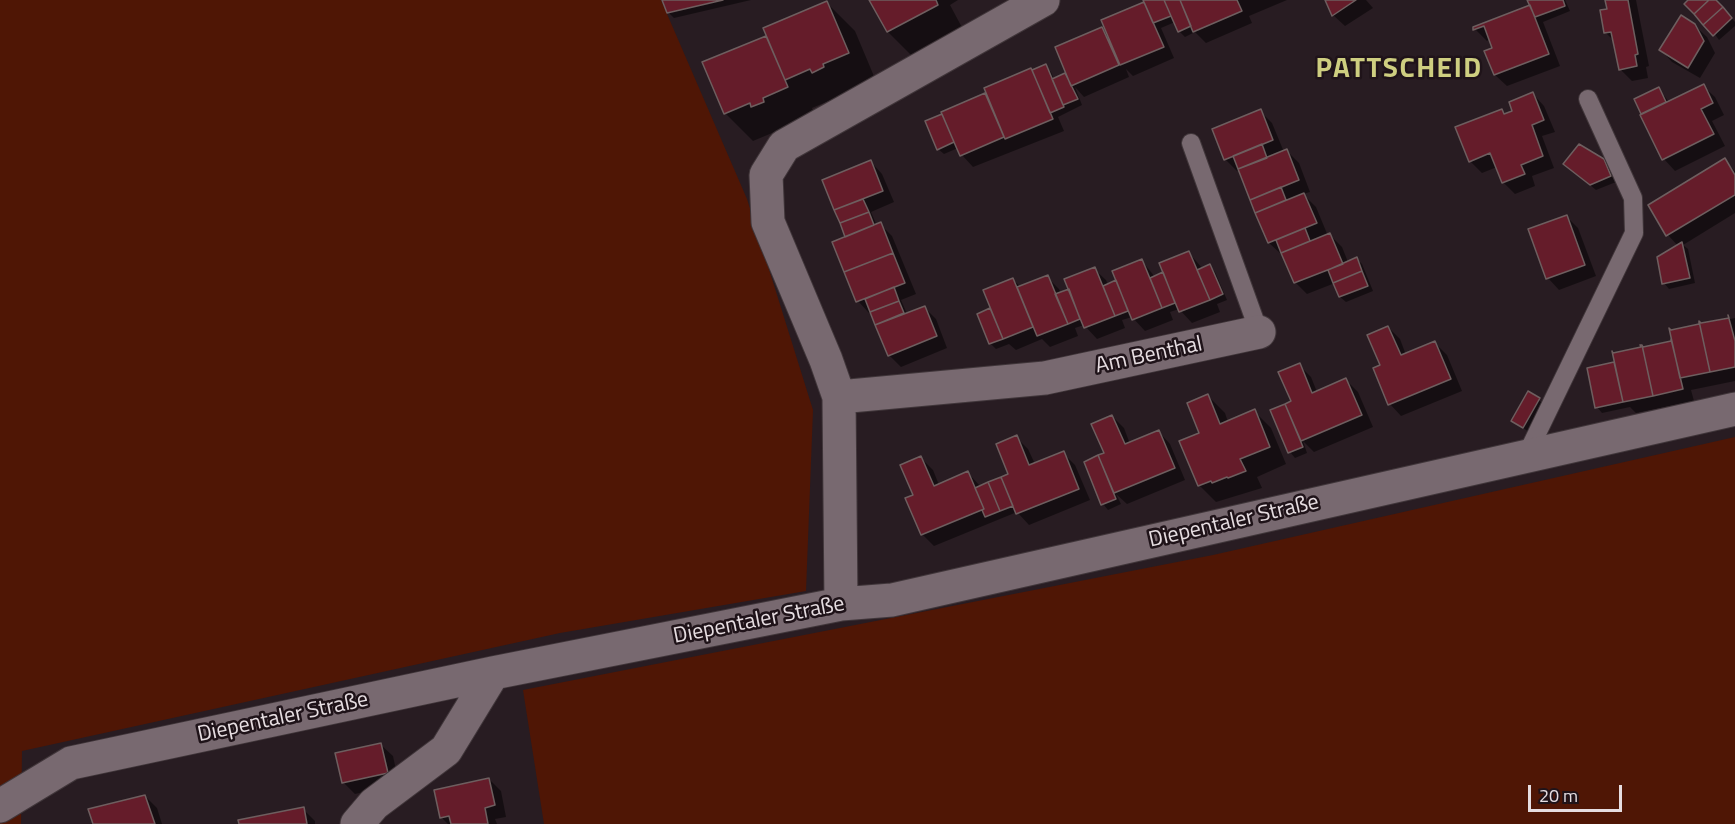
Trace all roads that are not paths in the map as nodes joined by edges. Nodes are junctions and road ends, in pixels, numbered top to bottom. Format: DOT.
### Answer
graph roads {
  1 [pos="1042,0"];
  2 [pos="1588,99"];
  3 [pos="1191,143"];
  4 [pos="1259,332"];
  5 [pos="839,398"];
  6 [pos="1735,410"];
  7 [pos="1526,456"];
  8 [pos="841,604"];
  9 [pos="494,673"];
  10 [pos="0,806"];
  11 [pos="357,824"];
  1 -- 5 [label="street"];
  2 -- 7 [label="lane"];
  3 -- 4 [label="lane, Am Benthal"];
  4 -- 5 [label="street, Am Benthal"];
  5 -- 8 [label="street"];
  6 -- 7 [label="street, Diepentaler Straße"];
  7 -- 8 [label="street, Diepentaler Straße"];
  8 -- 9 [label="street, Diepentaler Straße"];
  9 -- 10 [label="street, Diepentaler Straße"];
  9 -- 11 [label="street"];
}
